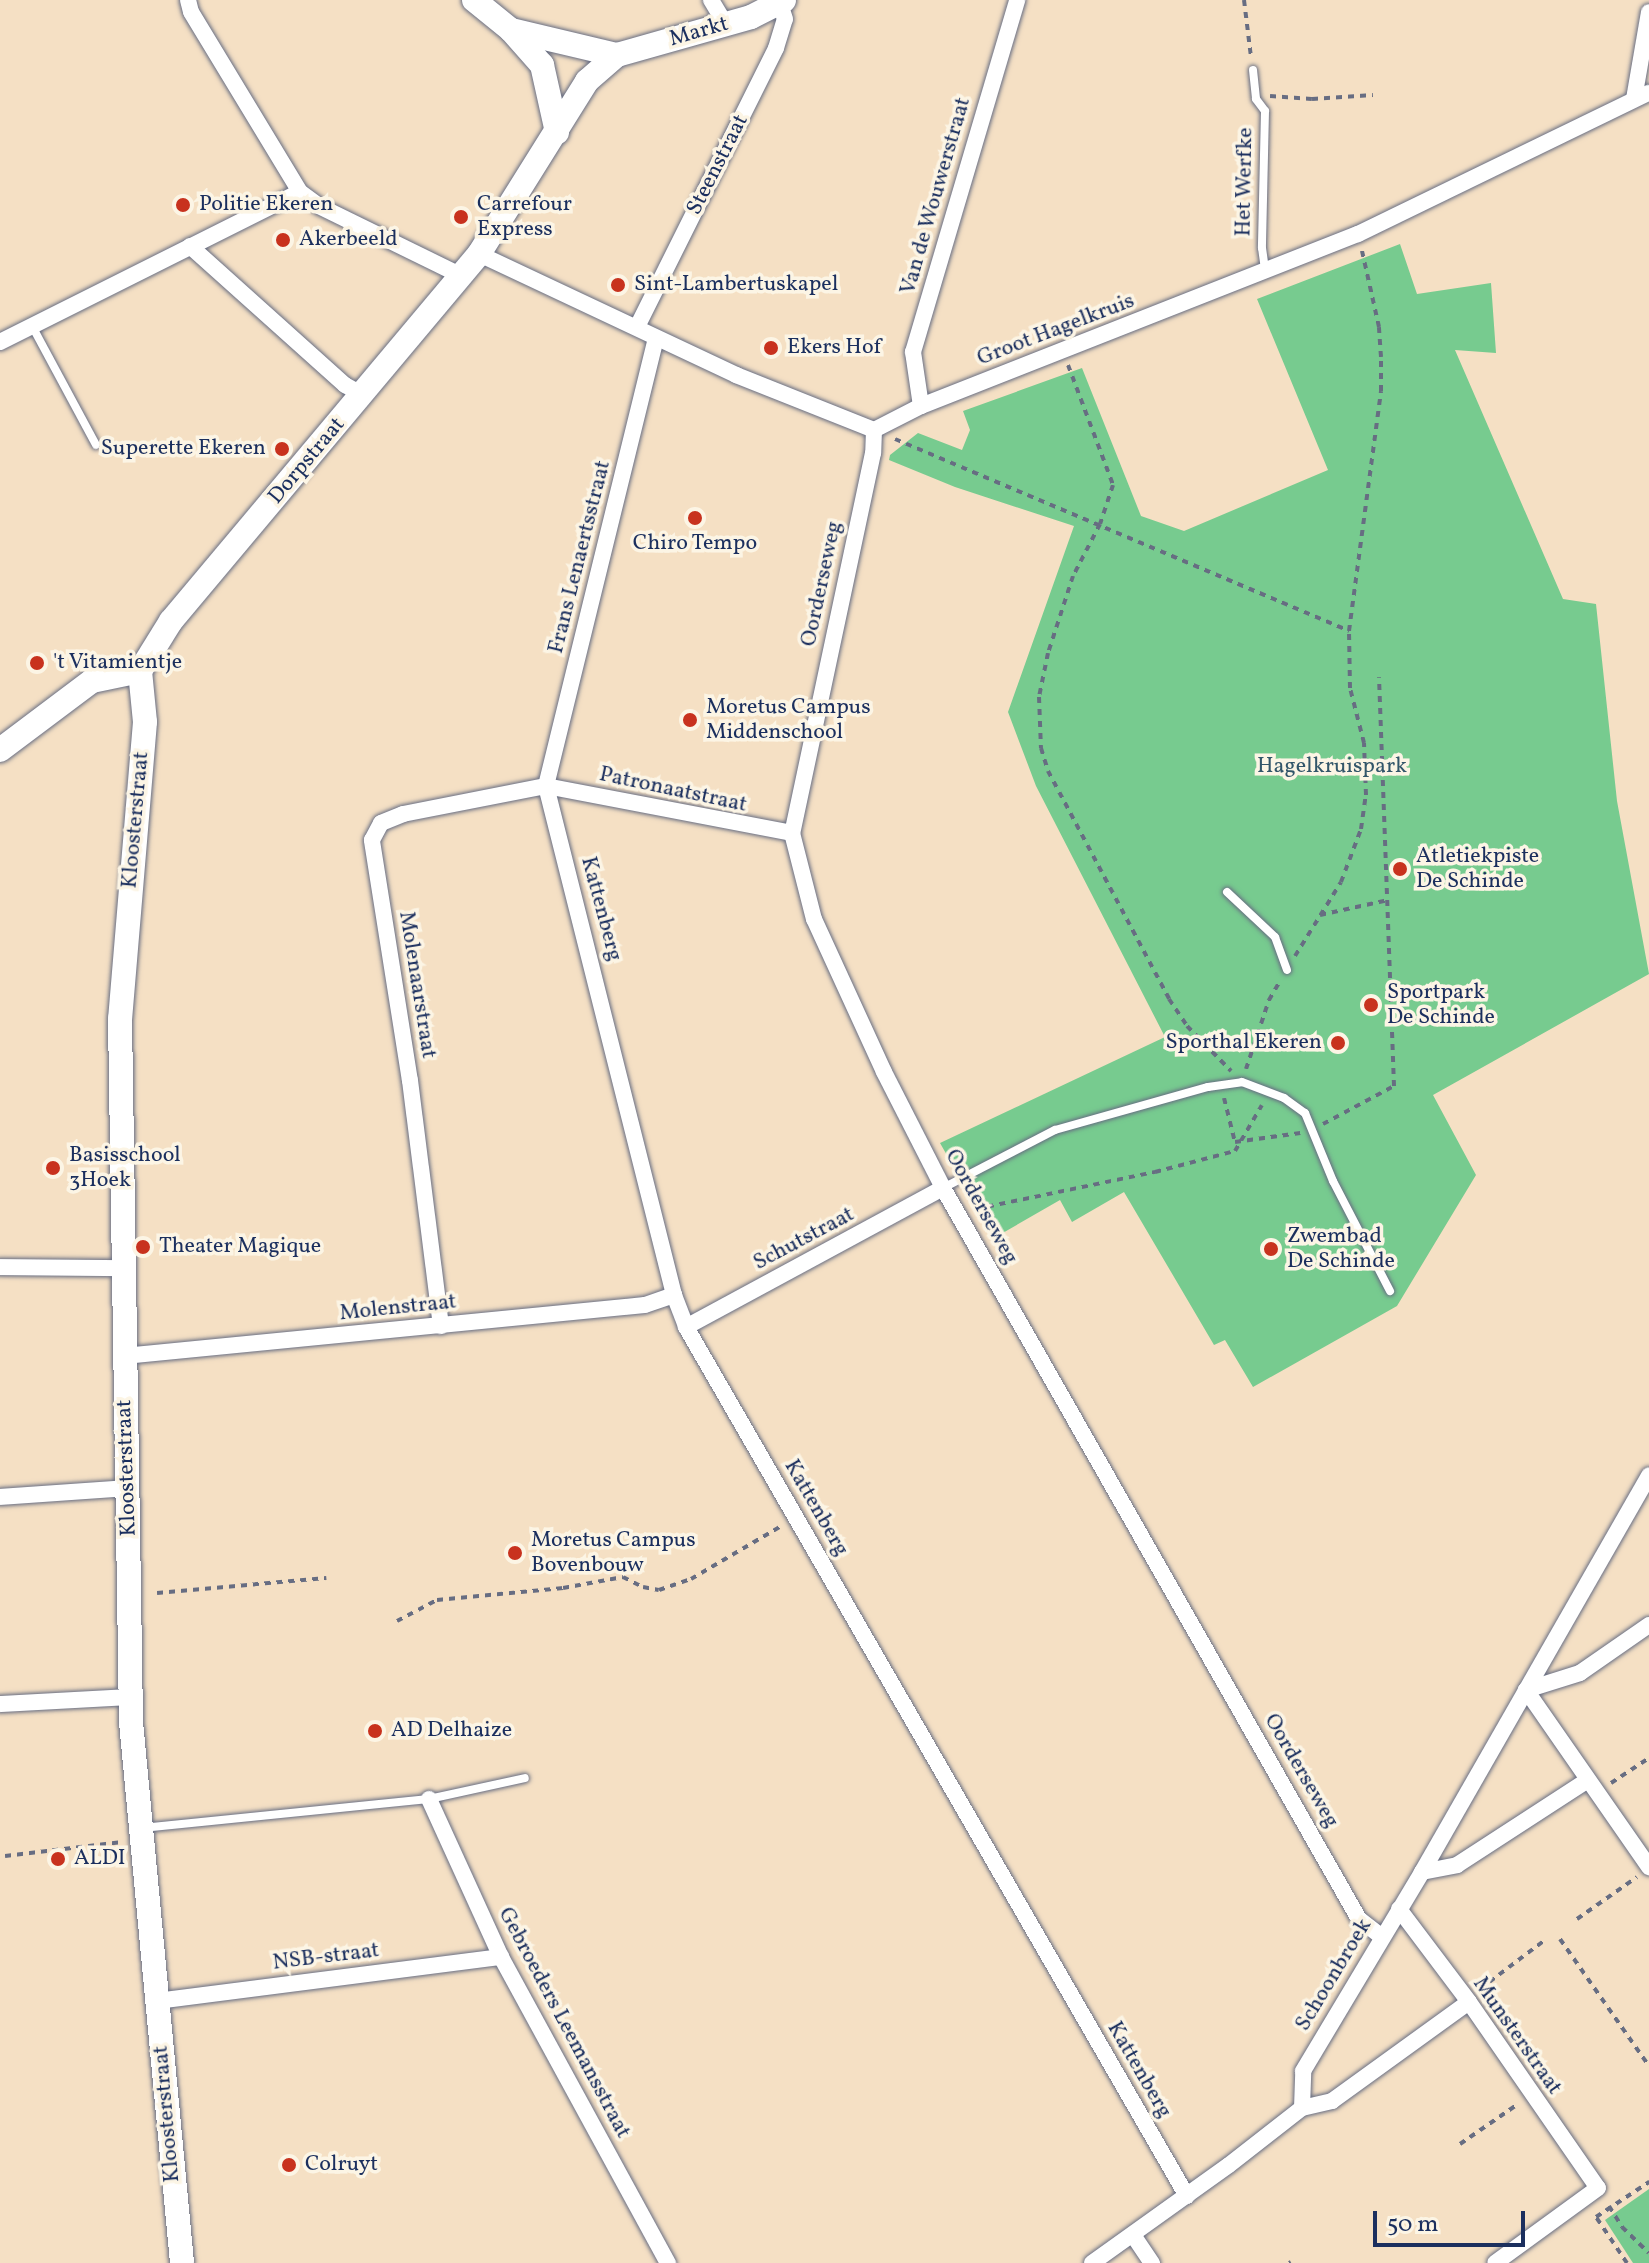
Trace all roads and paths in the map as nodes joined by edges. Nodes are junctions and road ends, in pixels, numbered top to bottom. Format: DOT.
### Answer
graph roads {
  1 [pos="474,0"];
  2 [pos="711,0"];
  3 [pos="1017,0"];
  4 [pos="1244,0"];
  5 [pos="782,2"];
  6 [pos="189,6"];
  7 [pos="1649,12"];
  8 [pos="726,25"];
  9 [pos="511,30"];
  10 [pos="617,55"];
  11 [pos="1253,70"];
  12 [pos="1256,95"];
  13 [pos="1373,95"];
  14 [pos="1641,96"];
  15 [pos="557,132"];
  16 [pos="300,192"];
  17 [pos="1358,234"];
  18 [pos="190,246"];
  19 [pos="479,254"];
  20 [pos="1265,272"];
  21 [pos="462,276"];
  22 [pos="31,325"];
  23 [pos="637,327"];
  24 [pos="656,338"];
  25 [pos="0,342"];
  26 [pos="1063,351"];
  27 [pos="363,395"];
  28 [pos="921,406"];
  29 [pos="874,430"];
  30 [pos="96,445"];
  31 [pos="1100,524"];
  32 [pos="1349,631"];
  33 [pos="140,671"];
  34 [pos="1379,677"];
  35 [pos="0,750"];
  36 [pos="546,786"];
  37 [pos="792,833"];
  38 [pos="1227,892"];
  39 [pos="1389,900"];
  40 [pos="1320,915"];
  41 [pos="1287,970"];
  42 [pos="1242,1082"];
  43 [pos="1220,1085"];
  44 [pos="1270,1093"];
  45 [pos="1311,1131"];
  46 [pos="1241,1142"];
  47 [pos="943,1188"];
  48 [pos="957,1212"];
  49 [pos="0,1267"];
  50 [pos="123,1268"];
  51 [pos="1390,1291"];
  52 [pos="674,1295"];
  53 [pos="441,1326"];
  54 [pos="686,1327"];
  55 [pos="124,1356"];
  56 [pos="1649,1475"];
  57 [pos="128,1488"];
  58 [pos="0,1497"];
  59 [pos="796,1518"];
  60 [pos="326,1578"];
  61 [pos="157,1593"];
  62 [pos="397,1621"];
  63 [pos="1649,1625"];
  64 [pos="1526,1690"];
  65 [pos="131,1697"];
  66 [pos="0,1704"];
  67 [pos="1649,1758"];
  68 [pos="525,1778"];
  69 [pos="1592,1786"];
  70 [pos="429,1799"];
  71 [pos="139,1834"];
  72 [pos="5,1856"];
  73 [pos="1649,1868"];
  74 [pos="1422,1872"];
  75 [pos="1399,1909"];
  76 [pos="1577,1919"];
  77 [pos="1382,1937"];
  78 [pos="1560,1939"];
  79 [pos="1545,1940"];
  80 [pos="501,1957"];
  81 [pos="157,2001"];
  82 [pos="1469,2002"];
  83 [pos="1649,2066"];
  84 [pos="1531,2095"];
  85 [pos="1302,2108"];
  86 [pos="1460,2144"];
  87 [pos="1649,2182"];
  88 [pos="1187,2196"];
  89 [pos="1610,2208"];
  90 [pos="1133,2235"];
  91 [pos="1649,2253"];
  92 [pos="182,2263"];
  93 [pos="668,2263"];
  94 [pos="1092,2263"];
  95 [pos="1152,2263"];
  96 [pos="1495,2263"];
  97 [pos="1627,2263"];
  1 -- 9 [label="main road, Markt"];
  2 -- 8 [label="street"];
  3 -- 28 [label="street, Van de Wouwerstraat"];
  4 -- 11 [label="path"];
  5 -- 8 [label="main road, Markt"];
  5 -- 23 [label="street, Steenstraat"];
  6 -- 16 [label="street"];
  7 -- 14 [label="street"];
  8 -- 10 [label="main road, Markt"];
  9 -- 10 [label="main road, Markt"];
  9 -- 15 [label="main road, Markt"];
  10 -- 15 [label="main road, Markt"];
  11 -- 12 [label="lane, Het Werfke"];
  12 -- 13 [label="path"];
  12 -- 20 [label="lane, Het Werfke"];
  14 -- 17 [label="street, Groot Hagelkruis"];
  15 -- 19 [label="main road, Markt"];
  16 -- 18 [label="street"];
  16 -- 21 [label="street"];
  17 -- 20 [label="street, Groot Hagelkruis"];
  17 -- 32 [label="path"];
  18 -- 22 [label="street"];
  18 -- 27 [label="street"];
  19 -- 21 [label="main road, Dorpstraat"];
  19 -- 23 [label="street"];
  20 -- 26 [label="street, Groot Hagelkruis"];
  21 -- 27 [label="main road, Dorpstraat"];
  22 -- 25 [label="street"];
  22 -- 30 [label="lane"];
  23 -- 24 [label="street"];
  24 -- 29 [label="street"];
  24 -- 36 [label="street, Frans Lenaertsstraat"];
  26 -- 28 [label="street, Groot Hagelkruis"];
  26 -- 31 [label="path"];
  27 -- 33 [label="main road, Dorpstraat"];
  28 -- 29 [label="street, Groot Hagelkruis"];
  29 -- 31 [label="path"];
  29 -- 37 [label="street, Oorderseweg"];
  31 -- 32 [label="path"];
  31 -- 42 [label="path"];
  32 -- 40 [label="path"];
  33 -- 35 [label="main road"];
  33 -- 50 [label="main road, Kloosterstraat"];
  34 -- 39 [label="path"];
  36 -- 37 [label="street, Patronaatstraat"];
  36 -- 52 [label="street, Kattenberg"];
  36 -- 53 [label="street, Molenaarstraat"];
  37 -- 47 [label="street, Oorderseweg"];
  38 -- 41 [label="lane"];
  39 -- 40 [label="path"];
  39 -- 45 [label="path"];
  40 -- 41 [label="path"];
  41 -- 42 [label="path"];
  42 -- 43 [label="lane"];
  42 -- 44 [label="lane"];
  43 -- 46 [label="path"];
  43 -- 47 [label="lane"];
  44 -- 45 [label="lane"];
  44 -- 46 [label="path"];
  45 -- 46 [label="path"];
  45 -- 51 [label="lane"];
  46 -- 48 [label="path"];
  47 -- 48 [label="street, Oorderseweg"];
  47 -- 54 [label="street, Schutstraat"];
  48 -- 77 [label="street, Oorderseweg"];
  49 -- 50 [label="street"];
  50 -- 55 [label="main road, Kloosterstraat"];
  52 -- 53 [label="street, Molenstraat"];
  52 -- 54 [label="street, Kattenberg"];
  53 -- 55 [label="street, Molenstraat"];
  54 -- 59 [label="street, Kattenberg"];
  55 -- 57 [label="main road, Kloosterstraat"];
  56 -- 64 [label="street, Schoonbroek"];
  57 -- 58 [label="street"];
  57 -- 65 [label="main road, Kloosterstraat"];
  59 -- 62 [label="path"];
  59 -- 88 [label="street, Kattenberg"];
  60 -- 61 [label="path"];
  63 -- 64 [label="street"];
  64 -- 69 [label="street"];
  64 -- 74 [label="street, Schoonbroek"];
  65 -- 66 [label="street"];
  65 -- 71 [label="main road, Kloosterstraat"];
  67 -- 69 [label="path"];
  68 -- 70 [label="lane"];
  69 -- 73 [label="street"];
  69 -- 74 [label="street"];
  70 -- 71 [label="lane"];
  70 -- 80 [label="street, Gebroeders Leemansstraat"];
  71 -- 72 [label="path"];
  71 -- 81 [label="main road, Kloosterstraat"];
  73 -- 76 [label="path"];
  74 -- 75 [label="street, Schoonbroek"];
  75 -- 77 [label="street, Schoonbroek"];
  75 -- 82 [label="street, Munsterstraat"];
  77 -- 85 [label="street, Schoonbroek"];
  78 -- 83 [label="path"];
  79 -- 82 [label="path"];
  80 -- 81 [label="street, NSB-straat"];
  80 -- 93 [label="street, Gebroeders Leemansstraat"];
  81 -- 92 [label="main road, Kloosterstraat"];
  82 -- 84 [label="street, Munsterstraat"];
  82 -- 85 [label="street"];
  84 -- 86 [label="path"];
  84 -- 96 [label="street, Munsterstraat"];
  85 -- 88 [label="street"];
  87 -- 89 [label="path"];
  88 -- 90 [label="street"];
  89 -- 91 [label="path"];
  89 -- 97 [label="path"];
  90 -- 94 [label="street"];
  90 -- 95 [label="street"];
}
